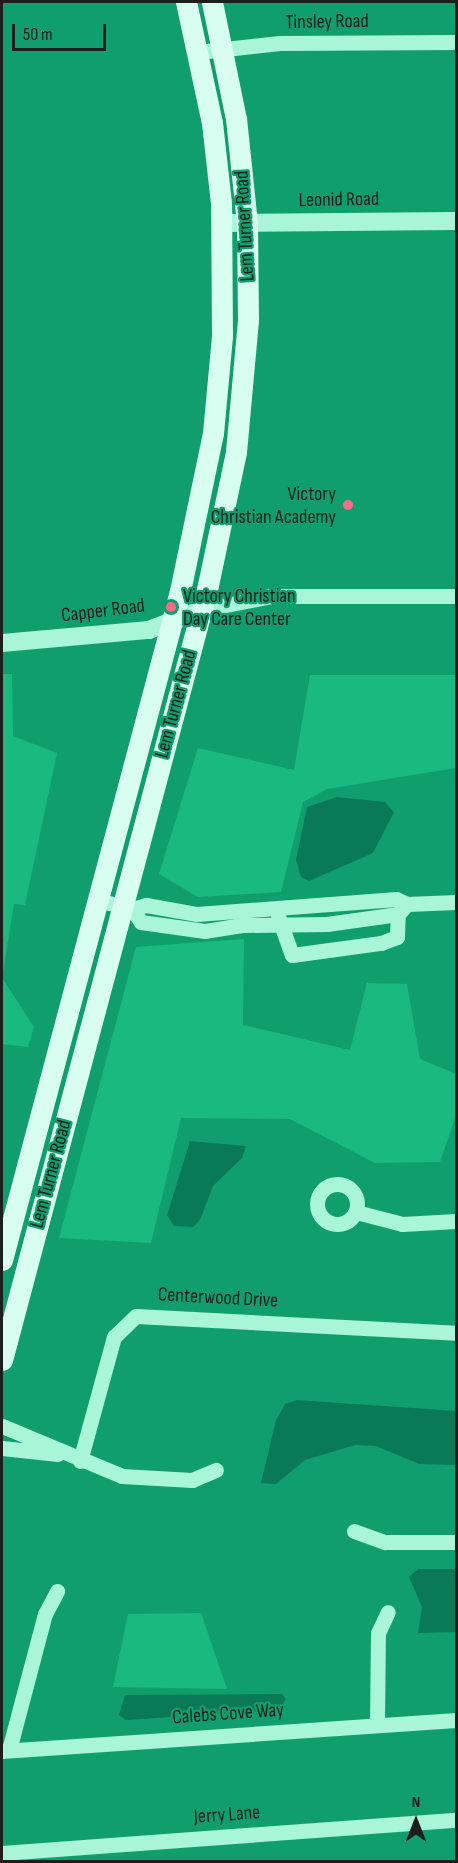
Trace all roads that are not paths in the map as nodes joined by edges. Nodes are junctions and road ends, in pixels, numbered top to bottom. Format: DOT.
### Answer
graph roads {
  1 [pos="186,2"];
  2 [pos="212,2"];
  3 [pos="456,42"];
  4 [pos="223,49"];
  5 [pos="198,52"];
  6 [pos="456,221"];
  7 [pos="222,223"];
  8 [pos="247,223"];
  9 [pos="456,596"];
  10 [pos="201,610"];
  11 [pos="172,621"];
  12 [pos="2,642"];
  13 [pos="97,900"];
  14 [pos="456,902"];
  15 [pos="127,908"];
  16 [pos="403,909"];
  17 [pos="278,918"];
  18 [pos="27,1163"];
  19 [pos="52,1169"];
  20 [pos="356,1212"];
  21 [pos="456,1221"];
  22 [pos="2,1260"];
  23 [pos="456,1333"];
  24 [pos="2,1360"];
  25 [pos="2,1426"];
  26 [pos="2,1448"];
  27 [pos="60,1454"];
  28 [pos="80,1461"];
  29 [pos="216,1470"];
  30 [pos="354,1531"];
  31 [pos="456,1542"];
  32 [pos="57,1591"];
  33 [pos="388,1612"];
  34 [pos="456,1720"];
  35 [pos="377,1725"];
  36 [pos="5,1750"];
  37 [pos="456,1820"];
  38 [pos="2,1853"];
  1 -- 5 [label="main road, Lem Turner Road"];
  2 -- 4 [label="main road, Lem Turner Road"];
  3 -- 4 [label="street, Tinsley Road"];
  4 -- 5 [label="street, Tinsley Road"];
  4 -- 8 [label="main road, Lem Turner Road"];
  5 -- 7 [label="main road, Lem Turner Road"];
  6 -- 8 [label="street, Leonid Road"];
  7 -- 8 [label="street, Leonid Road"];
  7 -- 11 [label="main road, Lem Turner Road"];
  8 -- 10 [label="main road, Lem Turner Road"];
  9 -- 10 [label="street, Capper Road"];
  10 -- 11 [label="street, Capper Road"];
  10 -- 15 [label="main road, Lem Turner Road"];
  11 -- 12 [label="street, Capper Road"];
  11 -- 13 [label="main road, Lem Turner Road"];
  13 -- 15 [label="street"];
  13 -- 18 [label="main road, Lem Turner Road"];
  14 -- 16 [label="street"];
  15 -- 17 [label="street"];
  15 -- 19 [label="main road, Lem Turner Road"];
  16 -- 17 [label="street"];
  16 -- 17 [label="street"];
  18 -- 19 [label="main road"];
  18 -- 22 [label="main road, Lem Turner Road"];
  19 -- 24 [label="main road, Lem Turner Road"];
  20 -- 21 [label="street"];
  23 -- 28 [label="street, Centerwood Drive"];
  25 -- 27 [label="street"];
  26 -- 27 [label="street"];
  27 -- 28 [label="street"];
  28 -- 29 [label="street"];
  30 -- 31 [label="street"];
  32 -- 36 [label="street"];
  33 -- 35 [label="street"];
  34 -- 35 [label="street, Calebs Cove Way"];
  35 -- 36 [label="street, Calebs Cove Way"];
  37 -- 38 [label="street, Jerry Lane"];
}
